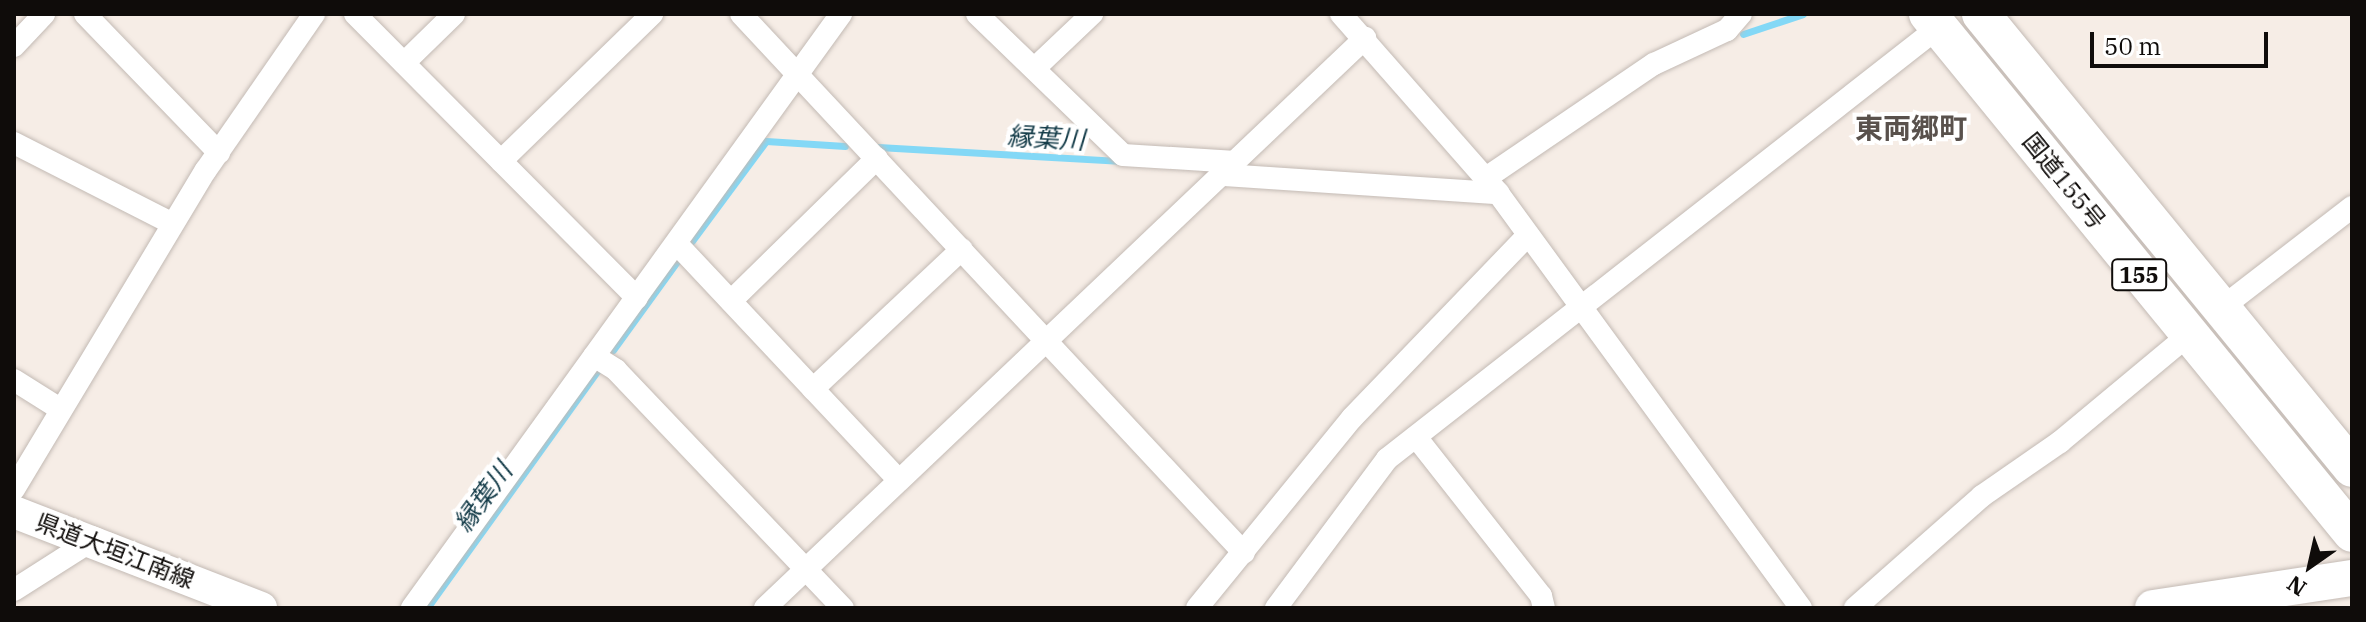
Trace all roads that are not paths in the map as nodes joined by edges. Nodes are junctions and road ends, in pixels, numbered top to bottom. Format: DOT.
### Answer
graph roads {
  1 [pos="44,14"];
  2 [pos="85,14"];
  3 [pos="314,14"];
  4 [pos="355,14"];
  5 [pos="454,14"];
  6 [pos="652,14"];
  7 [pos="741,14"];
  8 [pos="841,14"];
  9 [pos="977,14"];
  10 [pos="1092,14"];
  11 [pos="1341,14"];
  12 [pos="1741,14"];
  13 [pos="1981,14"];
  14 [pos="1934,20"];
  15 [pos="1365,38"];
  16 [pos="14,46"];
  17 [pos="404,63"];
  18 [pos="1035,68"];
  19 [pos="799,75"];
  20 [pos="14,143"];
  21 [pos="219,153"];
  22 [pos="877,158"];
  23 [pos="501,161"];
  24 [pos="1230,169"];
  25 [pos="1492,186"];
  26 [pos="2352,207"];
  27 [pos="173,224"];
  28 [pos="1527,236"];
  29 [pos="677,244"];
  30 [pos="962,249"];
  31 [pos="637,298"];
  32 [pos="731,301"];
  33 [pos="1578,306"];
  34 [pos="2224,306"];
  35 [pos="2187,336"];
  36 [pos="1048,341"];
  37 [pos="594,356"];
  38 [pos="14,380"];
  39 [pos="813,389"];
  40 [pos="60,409"];
  41 [pos="1416,437"];
  42 [pos="2350,462"];
  43 [pos="897,478"];
  44 [pos="14,489"];
  45 [pos="14,512"];
  46 [pos="2352,533"];
  47 [pos="91,541"];
  48 [pos="1244,553"];
  49 [pos="804,568"];
  50 [pos="2329,589"];
  51 [pos="14,590"];
  52 [pos="261,608"];
  53 [pos="412,608"];
  54 [pos="765,608"];
  55 [pos="843,608"];
  56 [pos="1197,608"];
  57 [pos="1276,608"];
  58 [pos="1544,608"];
  59 [pos="1801,608"];
  60 [pos="1855,608"];
  61 [pos="2153,608"];
  1 -- 16 [label="street"];
  2 -- 21 [label="street"];
  3 -- 21 [label="street"];
  4 -- 17 [label="street"];
  5 -- 17 [label="street"];
  6 -- 23 [label="street"];
  7 -- 19 [label="street"];
  8 -- 19 [label="street"];
  9 -- 18 [label="street"];
  10 -- 18 [label="street"];
  11 -- 15 [label="street"];
  12 -- 25 [label="street"];
  13 -- 34 [label="highway, 国道155号 / 155"];
  14 -- 33 [label="street"];
  14 -- 35 [label="highway, 国道155号 / 155"];
  15 -- 24 [label="street"];
  15 -- 25 [label="street"];
  17 -- 23 [label="street"];
  18 -- 24 [label="street"];
  19 -- 22 [label="street"];
  19 -- 29 [label="street"];
  20 -- 27 [label="street"];
  21 -- 27 [label="street"];
  22 -- 30 [label="street"];
  22 -- 32 [label="street"];
  23 -- 31 [label="street"];
  24 -- 25 [label="street"];
  24 -- 36 [label="street"];
  25 -- 28 [label="street"];
  26 -- 34 [label="street"];
  27 -- 40 [label="street"];
  28 -- 33 [label="street"];
  28 -- 48 [label="street"];
  29 -- 31 [label="street"];
  29 -- 32 [label="street"];
  30 -- 36 [label="street"];
  30 -- 39 [label="street"];
  31 -- 37 [label="street"];
  32 -- 39 [label="street"];
  33 -- 41 [label="street"];
  33 -- 59 [label="street"];
  34 -- 42 [label="highway, 国道155号 / 155"];
  35 -- 46 [label="highway, 国道155号 / 155"];
  35 -- 60 [label="street"];
  36 -- 43 [label="street"];
  36 -- 48 [label="street"];
  37 -- 49 [label="street"];
  37 -- 53 [label="street"];
  38 -- 40 [label="street"];
  39 -- 43 [label="street"];
  40 -- 44 [label="street"];
  41 -- 57 [label="street"];
  41 -- 58 [label="street"];
  43 -- 49 [label="street"];
  45 -- 47 [label="main road, 県道大垣江南線"];
  47 -- 51 [label="street"];
  47 -- 52 [label="main road, 県道大垣江南線"];
  48 -- 56 [label="street"];
  49 -- 54 [label="street"];
  49 -- 55 [label="street"];
  50 -- 61 [label="main road"];
}
